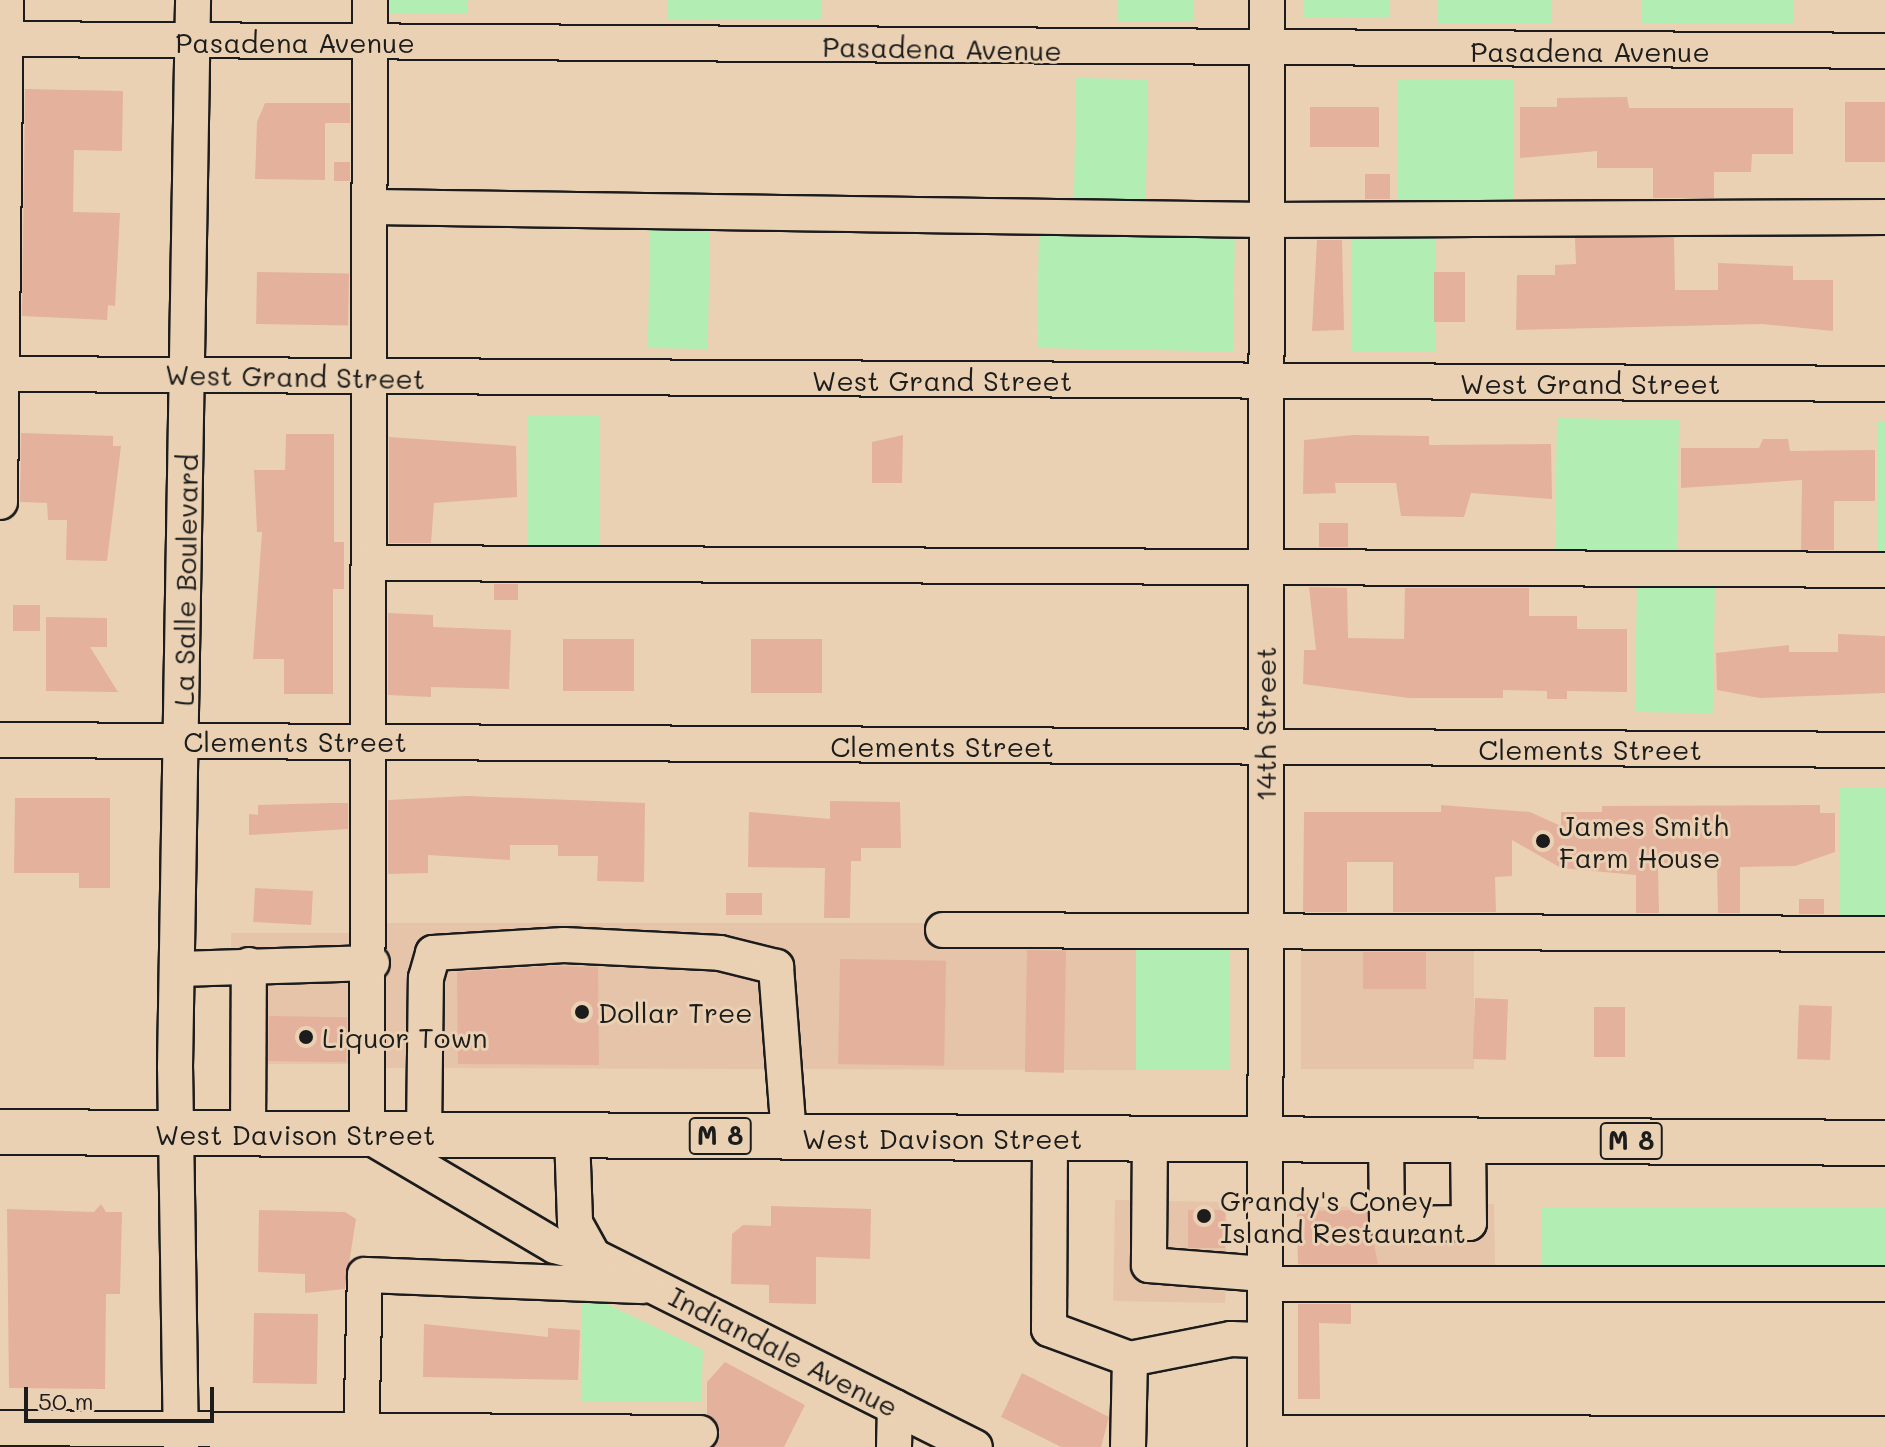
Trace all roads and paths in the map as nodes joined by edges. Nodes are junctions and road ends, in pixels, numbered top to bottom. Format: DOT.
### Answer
graph roads {
  1 [pos="6,0"];
  2 [pos="193,0"];
  3 [pos="370,0"];
  4 [pos="1267,0"];
  5 [pos="3,39"];
  6 [pos="193,42"];
  7 [pos="373,42"];
  8 [pos="1268,51"];
  9 [pos="1885,51"];
  10 [pos="373,207"];
  11 [pos="3,209"];
  12 [pos="1885,217"];
  13 [pos="1266,220"];
  14 [pos="4,374"];
  15 [pos="190,375"];
  16 [pos="373,377"];
  17 [pos="1266,381"];
  18 [pos="1885,384"];
  19 [pos="0,502"];
  20 [pos="371,563"];
  21 [pos="1264,563"];
  22 [pos="1885,570"];
  23 [pos="0,740"];
  24 [pos="372,741"];
  25 [pos="181,742"];
  26 [pos="1265,748"];
  27 [pos="1885,750"];
  28 [pos="943,930"];
  29 [pos="1265,931"];
  30 [pos="1885,934"];
  31 [pos="372,963"];
  32 [pos="249,965"];
  33 [pos="180,969"];
  34 [pos="0,1132"];
  35 [pos="176,1133"];
  36 [pos="248,1134"];
  37 [pos="367,1135"];
  38 [pos="424,1135"];
  39 [pos="572,1135"];
  40 [pos="789,1137"];
  41 [pos="1050,1138"];
  42 [pos="1150,1138"];
  43 [pos="1263,1139"];
  44 [pos="1386,1139"];
  45 [pos="1468,1140"];
  46 [pos="1885,1143"];
  47 [pos="593,1256"];
  48 [pos="1264,1279"];
  49 [pos="1885,1284"];
  50 [pos="654,1286"];
  51 [pos="1265,1340"];
  52 [pos="1130,1359"];
  53 [pos="895,1407"];
  54 [pos="0,1428"];
  55 [pos="700,1433"];
  56 [pos="1885,1434"];
  57 [pos="181,1438"];
  58 [pos="361,1439"];
  59 [pos="1265,1440"];
  60 [pos="894,1447"];
  61 [pos="975,1447"];
  62 [pos="1128,1447"];
  1 -- 5 [label="street"];
  2 -- 6 [label="street, La Salle Boulevard"];
  3 -- 7 [label="street"];
  4 -- 8 [label="street, 14th Street"];
  5 -- 6 [label="street, Pasadena Avenue"];
  5 -- 11 [label="street"];
  6 -- 7 [label="street, Pasadena Avenue"];
  6 -- 15 [label="street, La Salle Boulevard"];
  7 -- 8 [label="street, Pasadena Avenue"];
  7 -- 10 [label="street"];
  8 -- 9 [label="street, Pasadena Avenue"];
  8 -- 13 [label="street, 14th Street"];
  10 -- 13 [label="street"];
  10 -- 16 [label="street"];
  11 -- 14 [label="street"];
  12 -- 13 [label="street"];
  13 -- 17 [label="street, 14th Street"];
  14 -- 15 [label="street, West Grand Street"];
  14 -- 19 [label="street"];
  15 -- 16 [label="street, West Grand Street"];
  15 -- 25 [label="street, La Salle Boulevard"];
  16 -- 17 [label="street, West Grand Street"];
  16 -- 20 [label="street"];
  17 -- 18 [label="street, West Grand Street"];
  17 -- 21 [label="street, 14th Street"];
  20 -- 21 [label="street"];
  20 -- 24 [label="street"];
  21 -- 22 [label="street"];
  21 -- 26 [label="street, 14th Street"];
  23 -- 25 [label="street, Clements Street"];
  24 -- 25 [label="street, Clements Street"];
  24 -- 26 [label="street, Clements Street"];
  24 -- 31 [label="street"];
  25 -- 33 [label="street, La Salle Boulevard"];
  26 -- 27 [label="street, Clements Street"];
  26 -- 29 [label="street, 14th Street"];
  28 -- 29 [label="street"];
  29 -- 30 [label="street"];
  29 -- 43 [label="street, 14th Street"];
  31 -- 32 [label="street"];
  31 -- 37 [label="street"];
  32 -- 33 [label="street"];
  32 -- 36 [label="street"];
  33 -- 35 [label="street, La Salle Boulevard"];
  34 -- 35 [label="highway, West Davison Street / M 8"];
  35 -- 36 [label="highway, West Davison Street / M 8"];
  35 -- 57 [label="street, La Salle Boulevard"];
  36 -- 37 [label="highway, West Davison Street / M 8"];
  37 -- 38 [label="highway, West Davison Street / M 8"];
  37 -- 47 [label="street, Indiandale Avenue"];
  38 -- 39 [label="highway, West Davison Street / M 8"];
  38 -- 40 [label="street"];
  39 -- 40 [label="highway, West Davison Street / M 8"];
  39 -- 47 [label="street"];
  40 -- 41 [label="highway, West Davison Street / M 8"];
  41 -- 42 [label="highway, West Davison Street / M 8"];
  41 -- 52 [label="street"];
  42 -- 43 [label="highway, West Davison Street / M 8"];
  42 -- 48 [label="street"];
  43 -- 44 [label="highway, West Davison Street / M 8"];
  43 -- 48 [label="street, 14th Street"];
  44 -- 45 [label="highway, West Davison Street / M 8"];
  44 -- 45 [label="street"];
  45 -- 46 [label="highway, West Davison Street / M 8"];
  47 -- 50 [label="street, Indiandale Avenue"];
  48 -- 49 [label="street"];
  48 -- 51 [label="street, 14th Street"];
  50 -- 53 [label="street, Indiandale Avenue"];
  50 -- 58 [label="street"];
  51 -- 52 [label="street"];
  51 -- 59 [label="street, 14th Street"];
  52 -- 62 [label="street"];
  53 -- 60 [label="street"];
  53 -- 61 [label="street, Indiandale Avenue"];
  54 -- 57 [label="street"];
  55 -- 58 [label="street"];
  56 -- 59 [label="street"];
  57 -- 58 [label="street"];
}
